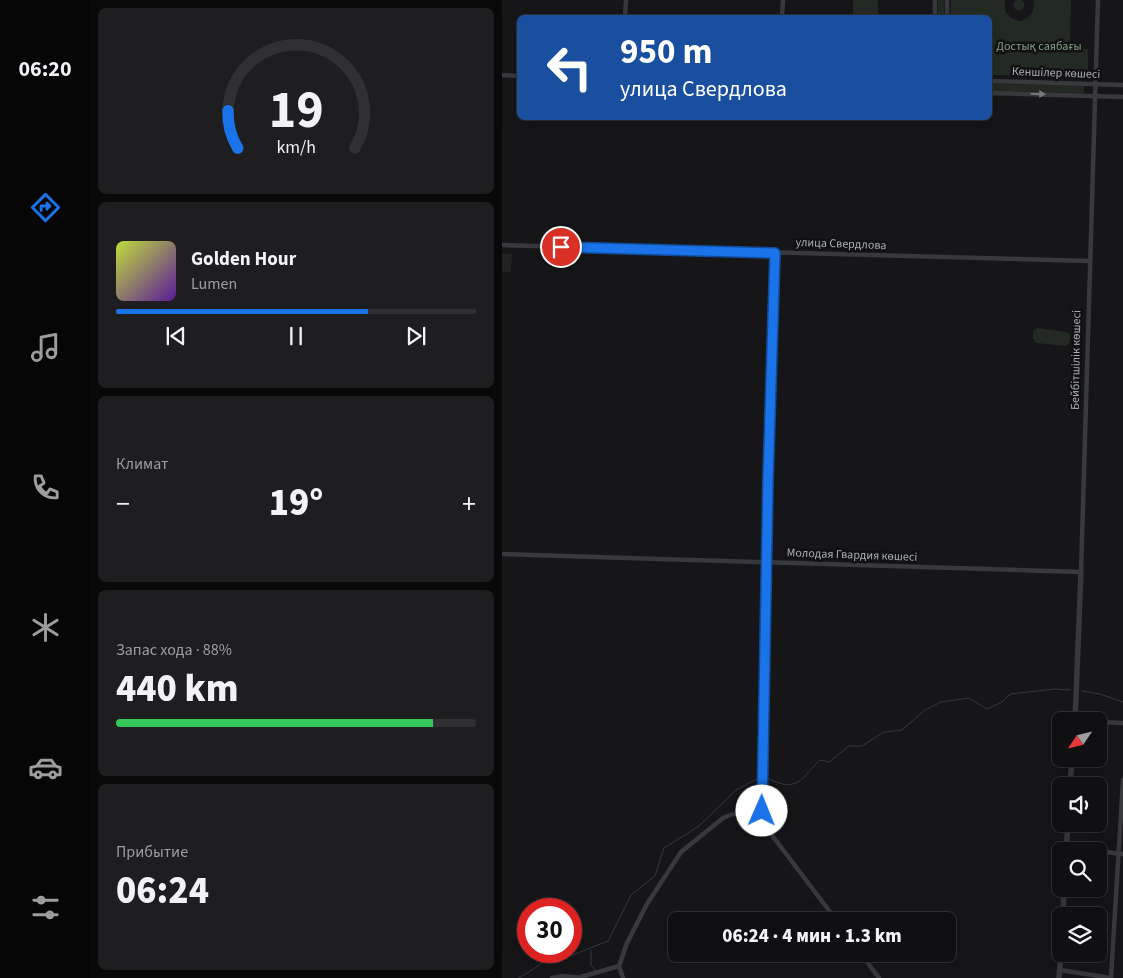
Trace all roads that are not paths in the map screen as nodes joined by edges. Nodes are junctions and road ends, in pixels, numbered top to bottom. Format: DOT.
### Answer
graph roads {
  1 [pos="626,0"];
  2 [pos="783,0"];
  3 [pos="936,0"];
  4 [pos="947,0"];
  5 [pos="1098,0"];
  6 [pos="625,15"];
  7 [pos="782,15"];
  8 [pos="935,15"];
  9 [pos="947,15"];
  10 [pos="502,75"];
  11 [pos="517,76"];
  12 [pos="992,81"];
  13 [pos="1095,84"];
  14 [pos="1122,85"];
  15 [pos="992,93"];
  16 [pos="1094,96"];
  17 [pos="1122,96"];
  18 [pos="502,246"];
  19 [pos="775,253"];
  20 [pos="1089,261"];
  21 [pos="502,554"];
  22 [pos="767,562"];
  23 [pos="1081,572"];
  24 [pos="1075,712"];
  25 [pos="1107,722"];
  26 [pos="1122,723"];
  27 [pos="1122,780"];
  28 [pos="762,811"];
  29 [pos="1107,852"];
  30 [pos="1120,853"];
  31 [pos="830,912"];
  32 [pos="867,962"];
  33 [pos="1060,962"];
  34 [pos="620,966"];
  35 [pos="1060,970"];
  36 [pos="552,978"];
  37 [pos="582,978"];
  38 [pos="623,978"];
  39 [pos="878,978"];
  40 [pos="1060,978"];
  41 [pos="1111,978"];
  1 -- 6 [label="street"];
  2 -- 7 [label="street"];
  3 -- 8 [label="street"];
  4 -- 9 [label="street"];
  5 -- 13 [label="street, Бейбітшілік көшесі"];
  10 -- 11 [label="street"];
  12 -- 13 [label="street, Кеншілер көшесі"];
  13 -- 14 [label="street, Кеншілер көшесі"];
  13 -- 16 [label="street, Бейбітшілік көшесі"];
  15 -- 16 [label="street, Кеншілер көшесі, one-way"];
  16 -- 17 [label="street, Кеншілер көшесі"];
  16 -- 20 [label="street, Бейбітшілік көшесі"];
  18 -- 19 [label="street, улица Свердлова"];
  19 -- 20 [label="street, улица Свердлова"];
  19 -- 22 [label="street"];
  20 -- 23 [label="street, Бейбітшілік көшесі"];
  21 -- 22 [label="street, Молодая Гвардия көшесі"];
  22 -- 23 [label="street, Молодая Гвардия көшесі"];
  22 -- 28 [label="street"];
  23 -- 24 [label="street, Бейбітшілік көшесі"];
  25 -- 26 [label="street"];
  27 -- 30 [label="street"];
  28 -- 31 [label="street"];
  28 -- 34 [label="street"];
  29 -- 30 [label="street"];
  30 -- 41 [label="street"];
  32 -- 39 [label="street"];
  33 -- 35 [label="street"];
  34 -- 37 [label="street"];
  34 -- 38 [label="street"];
  35 -- 40 [label="street"];
  35 -- 41 [label="street"];
  36 -- 37 [label="street"];
}
